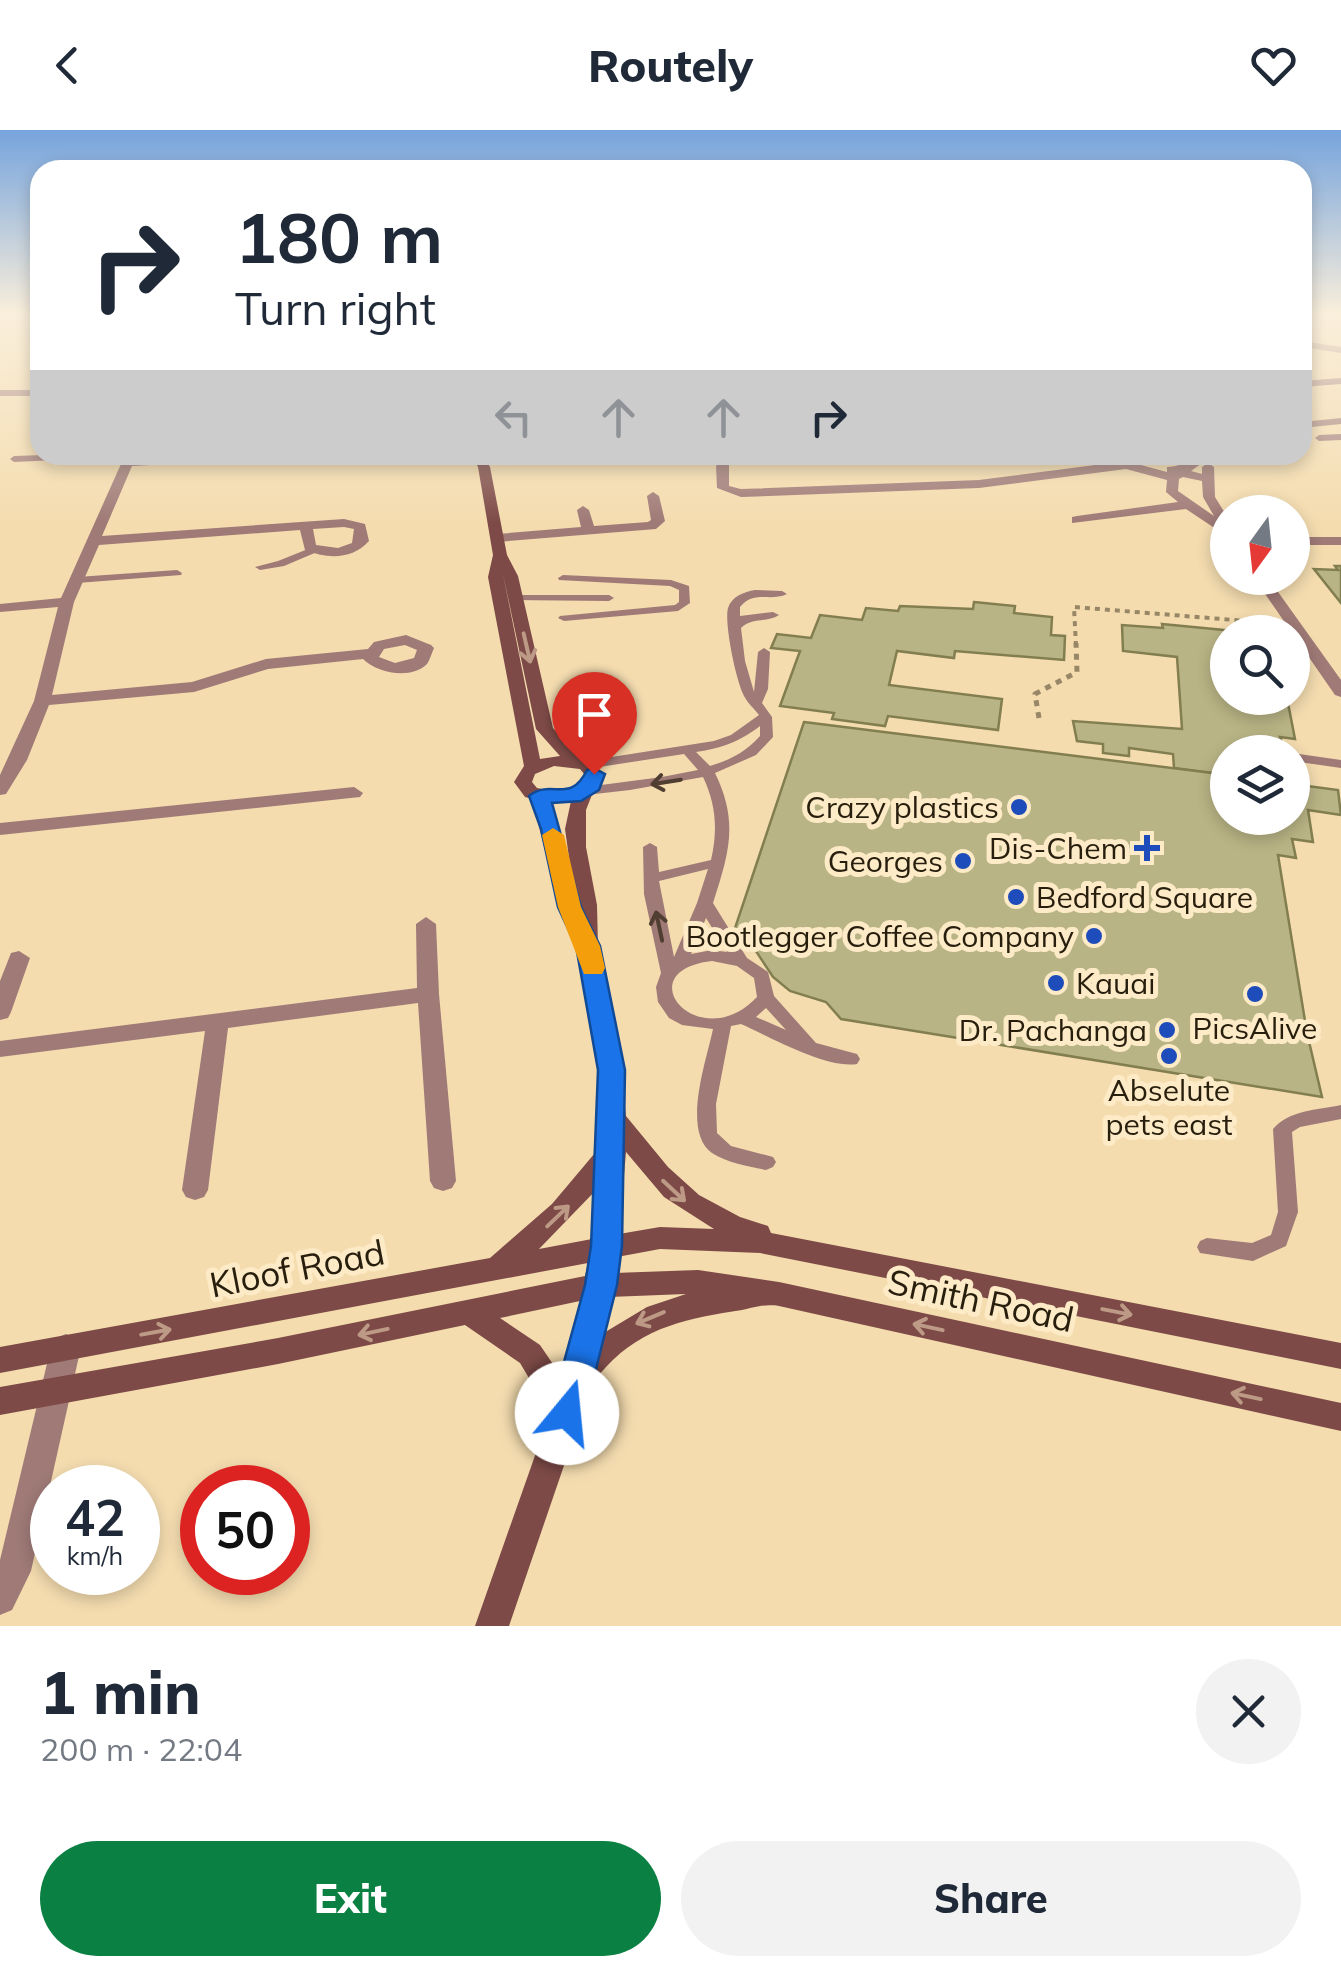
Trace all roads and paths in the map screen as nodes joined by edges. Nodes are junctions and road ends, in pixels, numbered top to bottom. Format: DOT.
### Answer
graph roads {
  1 [pos="0,393"];
  2 [pos="30,393"];
  3 [pos="1341,422"];
  4 [pos="1312,424"];
  5 [pos="1341,437"];
  6 [pos="1319,438"];
  7 [pos="30,458"];
  8 [pos="14,459"];
  9 [pos="127,465"];
  10 [pos="483,465"];
  11 [pos="723,465"];
  12 [pos="1090,465"];
  13 [pos="1144,465"];
  14 [pos="1192,465"];
  15 [pos="1208,465"];
  16 [pos="1176,475"];
  17 [pos="1208,479"];
  18 [pos="1211,495"];
  19 [pos="653,496"];
  20 [pos="1210,504"];
  21 [pos="1187,506"];
  22 [pos="583,510"];
  23 [pos="1078,520"];
  24 [pos="1210,520"];
  25 [pos="304,525"];
  26 [pos="589,532"];
  27 [pos="95,541"];
  28 [pos="1310,541"];
  29 [pos="1341,541"];
  30 [pos="498,547"];
  31 [pos="313,550"];
  32 [pos="260,567"];
  33 [pos="177,572"];
  34 [pos="563,578"];
  35 [pos="77,580"];
  36 [pos="610,580"];
  37 [pos="782,594"];
  38 [pos="67,602"];
  39 [pos="517,605"];
  40 [pos="609,605"];
  41 [pos="0,608"];
  42 [pos="773,615"];
  43 [pos="564,618"];
  44 [pos="1210,618"];
  45 [pos="734,628"];
  46 [pos="1310,647"];
  47 [pos="764,652"];
  48 [pos="370,654"];
  49 [pos="1341,692"];
  50 [pos="42,700"];
  51 [pos="760,710"];
  52 [pos="1040,718"];
  53 [pos="688,751"];
  54 [pos="1310,760"];
  55 [pos="584,764"];
  56 [pos="1341,764"];
  57 [pos="533,766"];
  58 [pos="712,771"];
  59 [pos="0,790"];
  60 [pos="585,792"];
  61 [pos="354,794"];
  62 [pos="540,796"];
  63 [pos="0,829"];
  64 [pos="650,848"];
  65 [pos="716,864"];
  66 [pos="650,879"];
  67 [pos="704,903"];
  68 [pos="426,924"];
  69 [pos="588,946"];
  70 [pos="18,958"];
  71 [pos="740,960"];
  72 [pos="674,968"];
  73 [pos="428,994"];
  74 [pos="766,998"];
  75 [pos="0,1012"];
  76 [pos="746,1019"];
  77 [pos="218,1020"];
  78 [pos="724,1025"];
  79 [pos="0,1048"];
  80 [pos="814,1050"];
  81 [pos="851,1060"];
  82 [pos="1341,1112"];
  83 [pos="612,1116"];
  84 [pos="612,1151"];
  85 [pos="766,1162"];
  86 [pos="442,1181"];
  87 [pos="195,1190"];
  88 [pos="607,1246"];
  89 [pos="1207,1247"];
  90 [pos="837,1256"];
  91 [pos="493,1270"];
  92 [pos="601,1285"];
  93 [pos="779,1294"];
  94 [pos="468,1312"];
  95 [pos="66,1347"];
  96 [pos="1341,1356"];
  97 [pos="0,1360"];
  98 [pos="579,1377"];
  99 [pos="57,1391"];
  100 [pos="0,1401"];
  101 [pos="567,1413"];
  102 [pos="1341,1417"];
  103 [pos="0,1598"];
  104 [pos="492,1626"];
  1 -- 2 [label="street"];
  3 -- 4 [label="street"];
  5 -- 6 [label="lane"];
  7 -- 8 [label="lane"];
  9 -- 27 [label="street"];
  10 -- 30 [label="main road"];
  11 -- 12 [label="street"];
  13 -- 16 [label="street"];
  14 -- 16 [label="street"];
  15 -- 17 [label="street"];
  16 -- 17 [label="street"];
  16 -- 21 [label="street"];
  17 -- 18 [label="street"];
  19 -- 26 [label="street"];
  20 -- 21 [label="street"];
  21 -- 23 [label="street"];
  21 -- 24 [label="street"];
  22 -- 26 [label="street"];
  25 -- 27 [label="street"];
  25 -- 31 [label="street"];
  25 -- 31 [label="street"];
  26 -- 30 [label="street"];
  27 -- 35 [label="street"];
  28 -- 29 [label="street"];
  30 -- 39 [label="main road"];
  30 -- 57 [label="main road"];
  31 -- 32 [label="lane"];
  33 -- 35 [label="lane"];
  34 -- 36 [label="lane"];
  35 -- 38 [label="street"];
  36 -- 40 [label="lane"];
  36 -- 40 [label="lane"];
  37 -- 45 [label="lane"];
  38 -- 41 [label="street"];
  38 -- 50 [label="street"];
  39 -- 40 [label="lane"];
  39 -- 55 [label="main road, one-way"];
  40 -- 43 [label="lane"];
  42 -- 45 [label="lane"];
  44 -- 52 [label="path"];
  45 -- 51 [label="lane"];
  46 -- 49 [label="street"];
  47 -- 51 [label="lane"];
  48 -- 50 [label="street"];
  50 -- 59 [label="street"];
  51 -- 53 [label="lane"];
  51 -- 58 [label="lane"];
  53 -- 55 [label="lane"];
  53 -- 58 [label="lane"];
  54 -- 56 [label="lane"];
  55 -- 57 [label="main road"];
  55 -- 60 [label="main road"];
  57 -- 62 [label="main road"];
  58 -- 60 [label="lane, one-way"];
  58 -- 65 [label="lane"];
  60 -- 62 [label="main road"];
  60 -- 69 [label="main road"];
  61 -- 63 [label="street"];
  62 -- 69 [label="main road"];
  64 -- 66 [label="lane"];
  65 -- 66 [label="lane"];
  65 -- 67 [label="lane"];
  72 -- 66 [label="lane, one-way"];
  67 -- 71 [label="lane"];
  67 -- 72 [label="lane"];
  68 -- 73 [label="street"];
  69 -- 83 [label="main road"];
  70 -- 75 [label="street"];
  71 -- 72 [label="lane"];
  71 -- 74 [label="lane"];
  72 -- 78 [label="lane"];
  73 -- 77 [label="street"];
  73 -- 86 [label="street"];
  74 -- 76 [label="lane"];
  74 -- 80 [label="lane"];
  76 -- 78 [label="lane"];
  76 -- 80 [label="lane"];
  77 -- 79 [label="street"];
  77 -- 87 [label="street"];
  78 -- 85 [label="lane"];
  80 -- 81 [label="lane"];
  82 -- 89 [label="lane"];
  83 -- 84 [label="main road"];
  83 -- 90 [label="main road, one-way"];
  84 -- 88 [label="main road"];
  91 -- 84 [label="main road, one-way"];
  88 -- 90 [label="main road, Smith Road"];
  88 -- 91 [label="main road, Kloof Road"];
  88 -- 92 [label="main road"];
  90 -- 96 [label="main road, Smith Road, one-way"];
  95 -- 91 [label="main road, Kloof Road, one-way"];
  92 -- 93 [label="main road, Smith Road"];
  92 -- 94 [label="main road"];
  92 -- 98 [label="main road"];
  93 -- 98 [label="main road, one-way"];
  102 -- 93 [label="main road, Smith Road, one-way"];
  94 -- 99 [label="main road, one-way"];
  94 -- 101 [label="main road"];
  95 -- 97 [label="main road, Kloof Road"];
  95 -- 99 [label="street"];
  98 -- 101 [label="main road"];
  99 -- 100 [label="main road"];
  99 -- 103 [label="street"];
  101 -- 104 [label="main road"];
}
